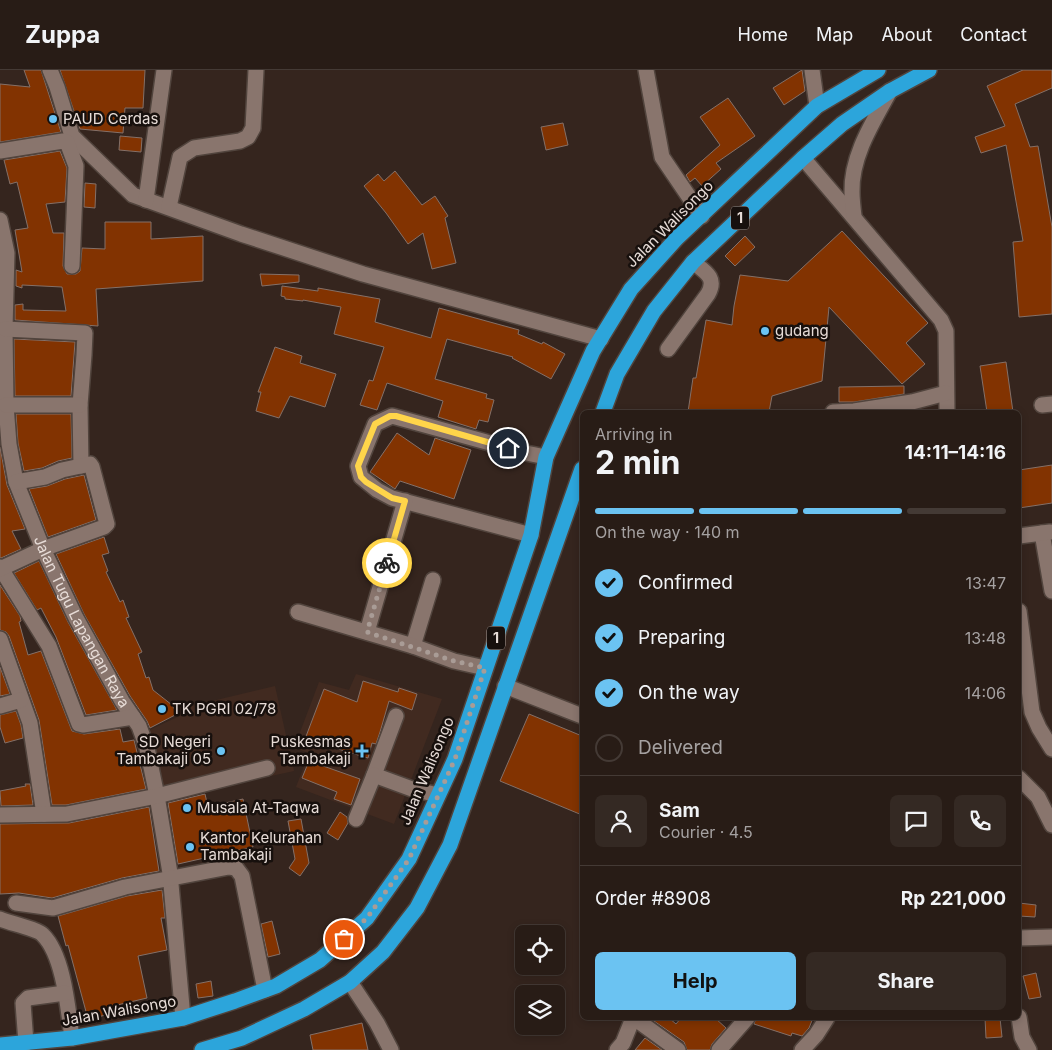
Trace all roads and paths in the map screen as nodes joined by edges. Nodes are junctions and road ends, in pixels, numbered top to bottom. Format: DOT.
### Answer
graph roads {
  1 [pos="50,70"];
  2 [pos="164,70"];
  3 [pos="256,70"];
  4 [pos="646,70"];
  5 [pos="812,70"];
  6 [pos="878,70"];
  7 [pos="929,70"];
  8 [pos="890,91"];
  9 [pos="817,106"];
  10 [pos="0,151"];
  11 [pos="803,158"];
  12 [pos="146,200"];
  13 [pos="169,207"];
  14 [pos="702,216"];
  15 [pos="854,216"];
  16 [pos="0,220"];
  17 [pos="694,262"];
  18 [pos="72,266"];
  19 [pos="5,329"];
  20 [pos="601,339"];
  21 [pos="668,349"];
  22 [pos="946,393"];
  23 [pos="6,405"];
  24 [pos="80,405"];
  25 [pos="604,410"];
  26 [pos="860,410"];
  27 [pos="947,410"];
  28 [pos="546,457"];
  29 [pos="81,466"];
  30 [pos="580,475"];
  31 [pos="16,482"];
  32 [pos="405,501"];
  33 [pos="1047,532"];
  34 [pos="531,535"];
  35 [pos="1021,536"];
  36 [pos="43,549"];
  37 [pos="0,568"];
  38 [pos="433,580"];
  39 [pos="1052,591"];
  40 [pos="298,612"];
  41 [pos="1021,627"];
  42 [pos="367,632"];
  43 [pos="0,639"];
  44 [pos="413,646"];
  45 [pos="485,668"];
  46 [pos="505,686"];
  47 [pos="21,700"];
  48 [pos="0,706"];
  49 [pos="580,715"];
  50 [pos="396,716"];
  51 [pos="133,717"];
  52 [pos="1052,749"];
  53 [pos="266,768"];
  54 [pos="374,775"];
  55 [pos="1021,780"];
  56 [pos="157,796"];
  57 [pos="438,796"];
  58 [pos="0,814"];
  59 [pos="44,814"];
  60 [pos="356,819"];
  61 [pos="1052,825"];
  62 [pos="170,879"];
  63 [pos="16,903"];
  64 [pos="0,919"];
  65 [pos="1052,937"];
  66 [pos="1021,938"];
  67 [pos="350,982"];
  68 [pos="265,990"];
  69 [pos="65,993"];
  70 [pos="183,1018"];
  71 [pos="633,1020"];
  72 [pos="637,1020"];
  73 [pos="745,1020"];
  74 [pos="826,1020"];
  75 [pos="1019,1020"];
  76 [pos="70,1025"];
  77 [pos="26,1042"];
  78 [pos="243,1044"];
  79 [pos="0,1045"];
  80 [pos="202,1050"];
  81 [pos="391,1050"];
  82 [pos="617,1050"];
  83 [pos="678,1050"];
  84 [pos="719,1050"];
  85 [pos="802,1050"];
  86 [pos="1029,1050"];
  1 -- 12 [label="street"];
  2 -- 12 [label="street"];
  3 -- 13 [label="street"];
  4 -- 14 [label="street"];
  5 -- 9 [label="street"];
  6 -- 9 [label="highway, Jalan Walisongo / 1"];
  7 -- 8 [label="highway, 1"];
  8 -- 11 [label="highway, 1"];
  8 -- 15 [label="street"];
  9 -- 14 [label="highway, Jalan Walisongo / 1"];
  10 -- 18 [label="street"];
  11 -- 15 [label="street"];
  11 -- 17 [label="highway, 1"];
  12 -- 13 [label="street"];
  13 -- 20 [label="street"];
  14 -- 20 [label="highway, Jalan Walisongo / 1"];
  15 -- 22 [label="street"];
  16 -- 19 [label="street, Jalan Tugu Lapangan Raya"];
  17 -- 21 [label="street"];
  17 -- 25 [label="highway, 1"];
  19 -- 23 [label="street, Jalan Tugu Lapangan Raya"];
  19 -- 24 [label="street"];
  20 -- 28 [label="highway, Jalan Walisongo / 1"];
  22 -- 26 [label="street"];
  22 -- 27 [label="street"];
  23 -- 24 [label="street"];
  23 -- 31 [label="street, Jalan Tugu Lapangan Raya"];
  24 -- 29 [label="street"];
  28 -- 32 [label="street"];
  28 -- 34 [label="highway, Jalan Walisongo / 1"];
  29 -- 31 [label="street"];
  29 -- 36 [label="street"];
  30 -- 46 [label="highway, 1"];
  31 -- 36 [label="street, Jalan Tugu Lapangan Raya"];
  32 -- 34 [label="street"];
  32 -- 42 [label="street"];
  33 -- 35 [label="street"];
  33 -- 39 [label="street"];
  34 -- 45 [label="highway, Jalan Walisongo / 1"];
  36 -- 37 [label="street"];
  36 -- 51 [label="street, Jalan Tugu Lapangan Raya"];
  37 -- 51 [label="street"];
  38 -- 44 [label="street"];
  40 -- 42 [label="street"];
  41 -- 52 [label="street"];
  42 -- 44 [label="street"];
  43 -- 47 [label="street"];
  44 -- 45 [label="street"];
  45 -- 57 [label="highway, Jalan Walisongo / 1"];
  46 -- 49 [label="street"];
  46 -- 67 [label="highway, 1"];
  47 -- 48 [label="street"];
  47 -- 59 [label="street"];
  50 -- 54 [label="street"];
  51 -- 56 [label="street, Jalan Tugu Lapangan Raya"];
  53 -- 56 [label="street"];
  54 -- 57 [label="street"];
  54 -- 60 [label="street"];
  55 -- 61 [label="street"];
  56 -- 59 [label="street"];
  56 -- 62 [label="street, Jalan Tugu Lapangan Raya"];
  57 -- 68 [label="highway, Jalan Walisongo / 1"];
  58 -- 59 [label="street"];
  62 -- 63 [label="street"];
  62 -- 68 [label="street"];
  62 -- 70 [label="street, Jalan Tugu Lapangan Raya"];
  64 -- 69 [label="street"];
  65 -- 66 [label="street"];
  67 -- 78 [label="highway, 1"];
  67 -- 81 [label="street"];
  68 -- 70 [label="highway, Jalan Walisongo / 1"];
  69 -- 76 [label="street"];
  69 -- 77 [label="street"];
  70 -- 76 [label="highway, Jalan Walisongo / 1"];
  71 -- 82 [label="street"];
  72 -- 83 [label="street"];
  73 -- 84 [label="street"];
  74 -- 85 [label="street"];
  75 -- 86 [label="street"];
  76 -- 77 [label="highway, Jalan Walisongo / 1"];
  77 -- 79 [label="highway, Jalan Walisongo / 1"];
  78 -- 80 [label="highway, 1"];
}
